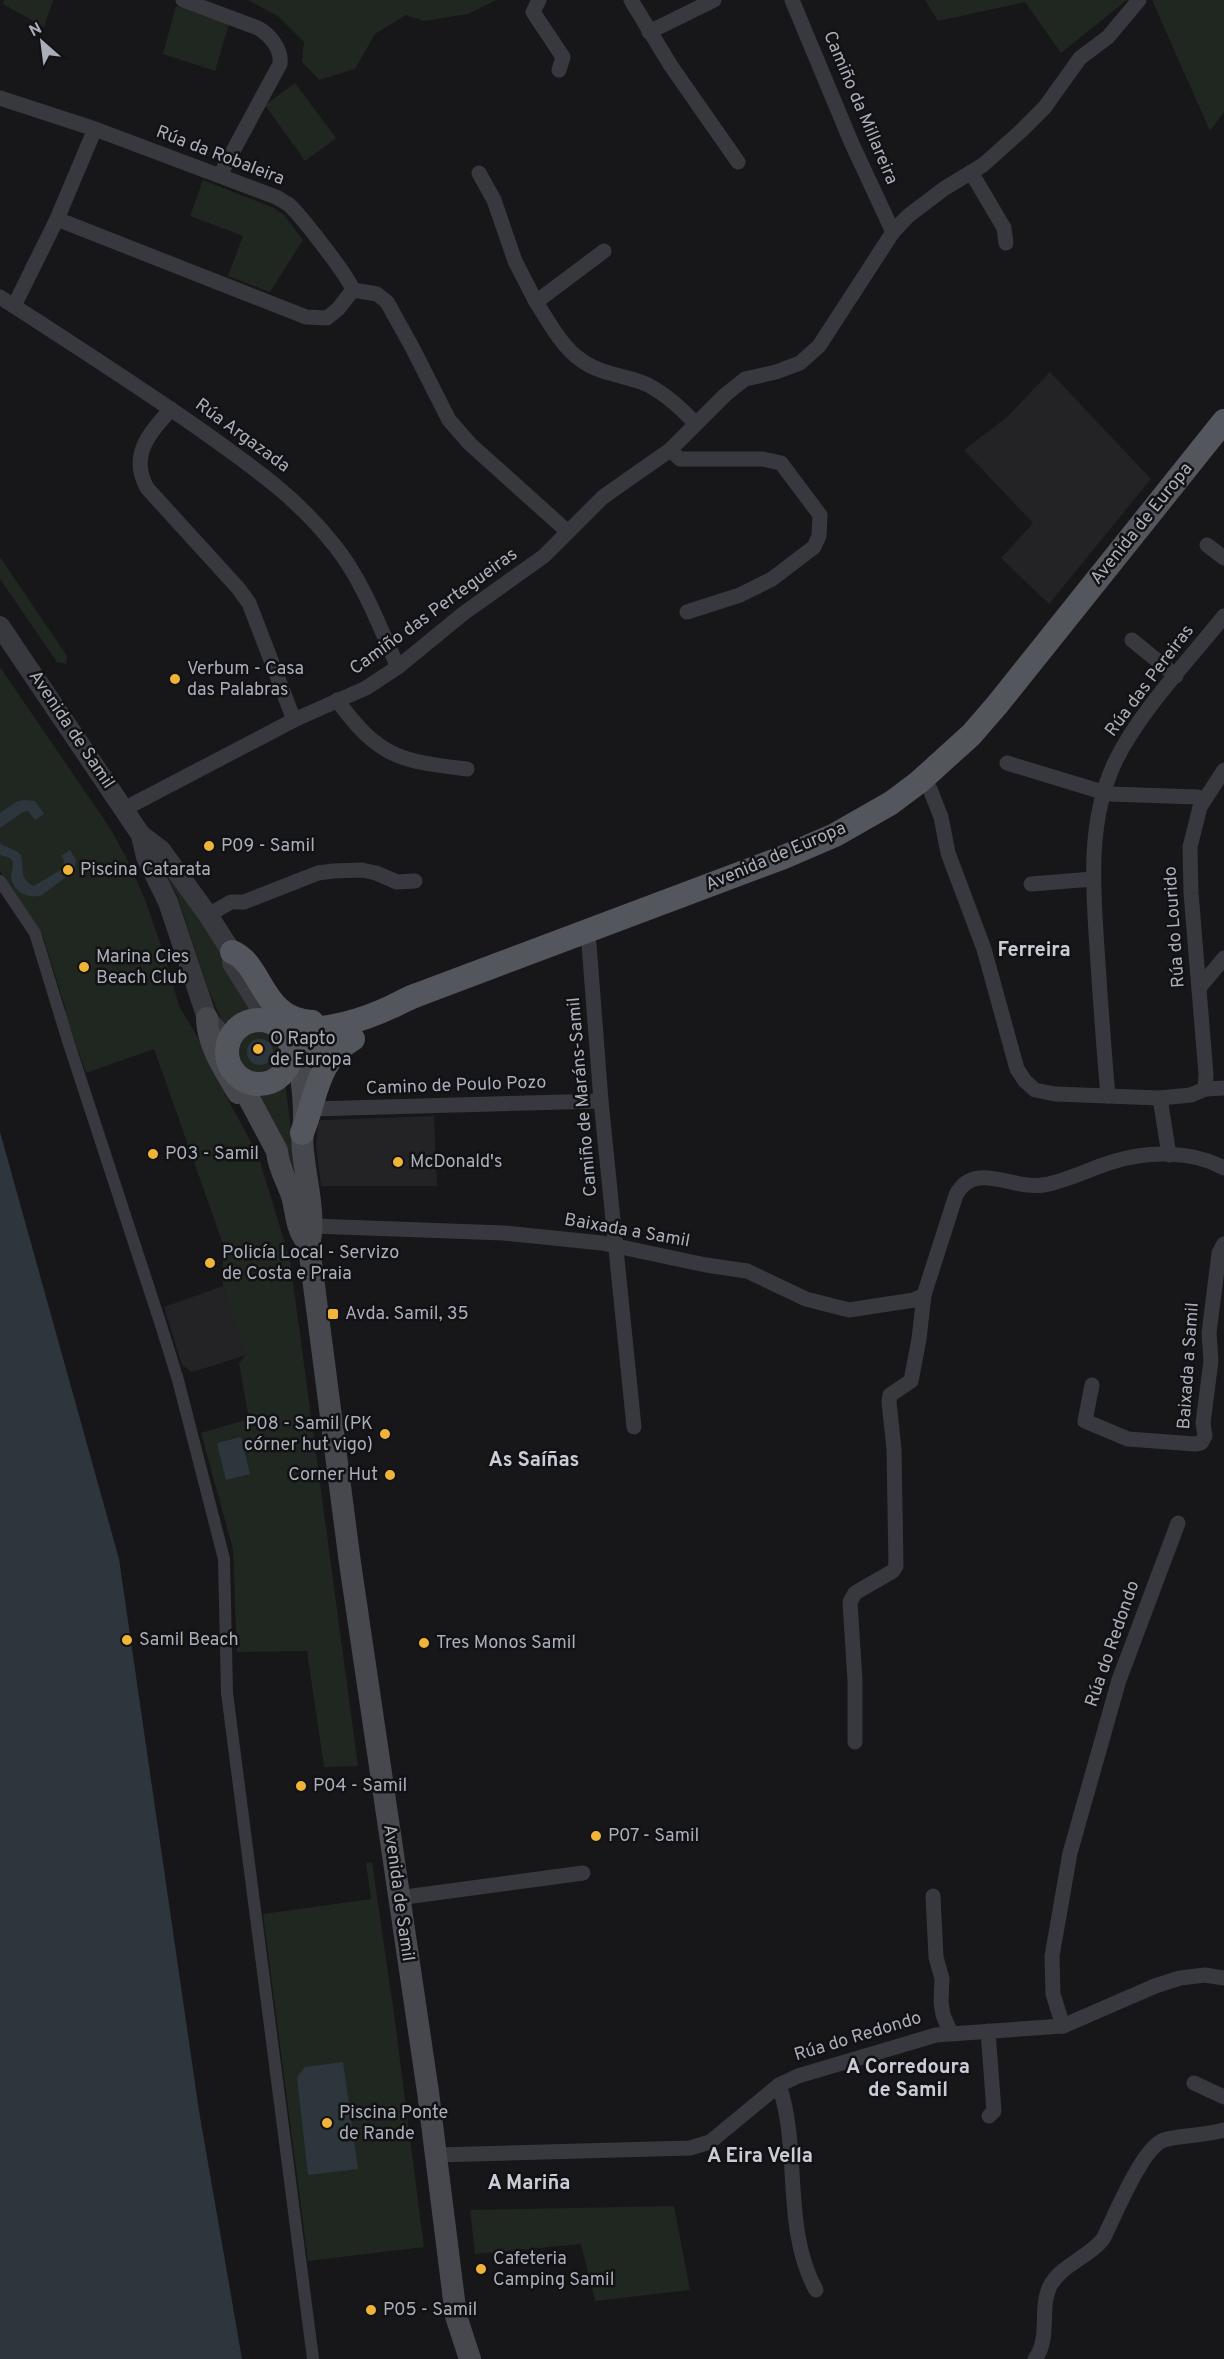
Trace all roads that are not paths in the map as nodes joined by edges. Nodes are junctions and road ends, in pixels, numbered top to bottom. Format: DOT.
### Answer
graph roads {
  1 [pos="183,0"];
  2 [pos="539,0"];
  3 [pos="632,0"];
  4 [pos="714,0"];
  5 [pos="792,0"];
  6 [pos="1139,0"];
  7 [pos="649,32"];
  8 [pos="559,70"];
  9 [pos="0,98"];
  10 [pos="95,129"];
  11 [pos="738,162"];
  12 [pos="479,172"];
  13 [pos="971,172"];
  14 [pos="220,175"];
  15 [pos="57,219"];
  16 [pos="893,232"];
  17 [pos="1006,243"];
  18 [pos="604,251"];
  19 [pos="352,290"];
  20 [pos="0,297"];
  21 [pos="536,302"];
  22 [pos="14,306"];
  23 [pos="171,409"];
  24 [pos="1224,421"];
  25 [pos="696,424"];
  26 [pos="1224,441"];
  27 [pos="670,450"];
  28 [pos="568,532"];
  29 [pos="1207,545"];
  30 [pos="1224,558"];
  31 [pos="687,612"];
  32 [pos="1224,616"];
  33 [pos="0,626"];
  34 [pos="1132,640"];
  35 [pos="398,667"];
  36 [pos="1176,676"];
  37 [pos="337,700"];
  38 [pos="294,720"];
  39 [pos="1007,763"];
  40 [pos="467,769"];
  41 [pos="1224,770"];
  42 [pos="930,789"];
  43 [pos="1103,793"];
  44 [pos="1204,800"];
  45 [pos="124,809"];
  46 [pos="141,835"];
  47 [pos="1093,879"];
  48 [pos="0,881"];
  49 [pos="414,881"];
  50 [pos="1031,884"];
  51 [pos="208,915"];
  52 [pos="590,944"];
  53 [pos="232,952"];
  54 [pos="1224,958"];
  55 [pos="1199,988"];
  56 [pos="412,1004"];
  57 [pos="207,1018"];
  58 [pos="280,1027"];
  59 [pos="227,1052"];
  60 [pos="291,1062"];
  61 [pos="237,1076"];
  62 [pos="1224,1088"];
  63 [pos="1205,1089"];
  64 [pos="1108,1096"];
  65 [pos="1160,1098"];
  66 [pos="601,1101"];
  67 [pos="311,1109"];
  68 [pos="302,1133"];
  69 [pos="1169,1155"];
  70 [pos="278,1161"];
  71 [pos="1224,1168"];
  72 [pos="311,1236"];
  73 [pos="1224,1244"];
  74 [pos="615,1246"];
  75 [pos="924,1295"];
  76 [pos="1092,1385"];
  77 [pos="634,1427"];
  78 [pos="1178,1523"];
  79 [pos="855,1742"];
  80 [pos="583,1873"];
  81 [pos="933,1896"];
  82 [pos="398,1898"];
  83 [pos="1224,1978"];
  84 [pos="1063,2026"];
  85 [pos="988,2031"];
  86 [pos="951,2033"];
  87 [pos="1194,2083"];
  88 [pos="779,2085"];
  89 [pos="1224,2097"];
  90 [pos="989,2116"];
  91 [pos="1224,2130"];
  92 [pos="436,2155"];
  93 [pos="816,2290"];
  94 [pos="313,2359"];
  95 [pos="470,2359"];
  96 [pos="1035,2359"];
  1 -- 14 [label="street"];
  2 -- 8 [label="street"];
  3 -- 7 [label="street"];
  4 -- 7 [label="street"];
  5 -- 16 [label="street, Camiño da Millareira"];
  6 -- 13 [label="street, Camiño das Pertegueiras"];
  7 -- 11 [label="street"];
  9 -- 10 [label="street, Rúa da Robaleira"];
  10 -- 14 [label="street, Rúa da Robaleira"];
  10 -- 15 [label="street"];
  12 -- 21 [label="street"];
  13 -- 16 [label="street, Camiño das Pertegueiras"];
  13 -- 17 [label="street"];
  14 -- 19 [label="street, Rúa da Robaleira"];
  15 -- 19 [label="street"];
  15 -- 22 [label="street"];
  16 -- 25 [label="street, Camiño das Pertegueiras"];
  18 -- 21 [label="street"];
  19 -- 28 [label="street"];
  20 -- 22 [label="street, Rúa Argazada"];
  21 -- 25 [label="street"];
  22 -- 23 [label="street, Rúa Argazada"];
  23 -- 35 [label="street, Rúa Argazada"];
  23 -- 38 [label="street"];
  24 -- 56 [label="main road, Avenida de Europa"];
  25 -- 27 [label="street, Camiño das Pertegueiras"];
  26 -- 42 [label="main road, Avenida de Europa"];
  27 -- 28 [label="street, Camiño das Pertegueiras"];
  27 -- 31 [label="street"];
  28 -- 35 [label="street, Camiño das Pertegueiras"];
  29 -- 30 [label="street"];
  32 -- 36 [label="street, Rúa das Pereiras"];
  33 -- 45 [label="street, Avenida de Samil"];
  34 -- 36 [label="street"];
  35 -- 37 [label="street, Camiño das Pertegueiras"];
  36 -- 43 [label="street, Rúa das Pereiras"];
  37 -- 38 [label="street, Camiño das Pertegueiras"];
  37 -- 40 [label="street"];
  38 -- 45 [label="street, Camiño das Pertegueiras"];
  39 -- 43 [label="street"];
  41 -- 44 [label="street, Rúa do Lourido"];
  42 -- 52 [label="main road, Avenida de Europa"];
  42 -- 64 [label="street"];
  43 -- 44 [label="street"];
  43 -- 47 [label="street, Rúa das Pereiras"];
  44 -- 55 [label="street, Rúa do Lourido"];
  45 -- 46 [label="street, Avenida de Samil"];
  46 -- 51 [label="street, Avenida de Samil"];
  46 -- 57 [label="street, Avenida de Samil"];
  47 -- 50 [label="street"];
  47 -- 64 [label="street, Rúa das Pereiras"];
  48 -- 94 [label="street"];
  49 -- 51 [label="street"];
  51 -- 53 [label="street, Avenida de Samil"];
  52 -- 56 [label="main road, Avenida de Europa"];
  52 -- 66 [label="street, Camiño de Maráns-Samil"];
  53 -- 56 [label="main road"];
  53 -- 58 [label="street, Avenida de Samil"];
  54 -- 55 [label="street"];
  55 -- 63 [label="street, Rúa do Lourido"];
  56 -- 58 [label="main road, Avenida de Europa"];
  56 -- 60 [label="main road, Avenida de Europa"];
  56 -- 67 [label="main road"];
  57 -- 59 [label="street, Avenida de Samil"];
  57 -- 70 [label="main road, Avenida de Samil"];
  58 -- 59 [label="main road"];
  58 -- 60 [label="main road"];
  59 -- 61 [label="main road"];
  60 -- 61 [label="main road"];
  60 -- 68 [label="main road, Avenida de Samil"];
  61 -- 70 [label="main road, Avenida de Samil"];
  62 -- 63 [label="street"];
  63 -- 65 [label="street"];
  64 -- 65 [label="street"];
  65 -- 69 [label="street"];
  66 -- 67 [label="street, Camino de Poulo Pozo"];
  66 -- 74 [label="street, Camiño de Maráns-Samil"];
  67 -- 68 [label="main road"];
  68 -- 72 [label="main road, Avenida de Samil"];
  69 -- 71 [label="street"];
  69 -- 75 [label="street"];
  70 -- 72 [label="main road, Avenida de Samil"];
  72 -- 74 [label="street, Baixada a Samil"];
  72 -- 82 [label="main road, Avenida de Samil"];
  73 -- 76 [label="street, Baixada a Samil"];
  74 -- 75 [label="street, Baixada a Samil"];
  74 -- 77 [label="street, Camiño de Maráns-Samil"];
  75 -- 79 [label="street"];
  78 -- 84 [label="street, Rúa do Redondo"];
  80 -- 82 [label="street"];
  81 -- 86 [label="street"];
  82 -- 92 [label="main road, Avenida de Samil"];
  83 -- 84 [label="street, Rúa do Redondo"];
  84 -- 85 [label="street, Rúa do Redondo"];
  85 -- 86 [label="street, Rúa do Redondo"];
  85 -- 90 [label="street"];
  86 -- 88 [label="street, Rúa do Redondo"];
  87 -- 89 [label="street"];
  88 -- 92 [label="street, Rúa do Redondo"];
  88 -- 93 [label="street"];
  91 -- 96 [label="street"];
  92 -- 95 [label="main road, Avenida de Samil"];
}
